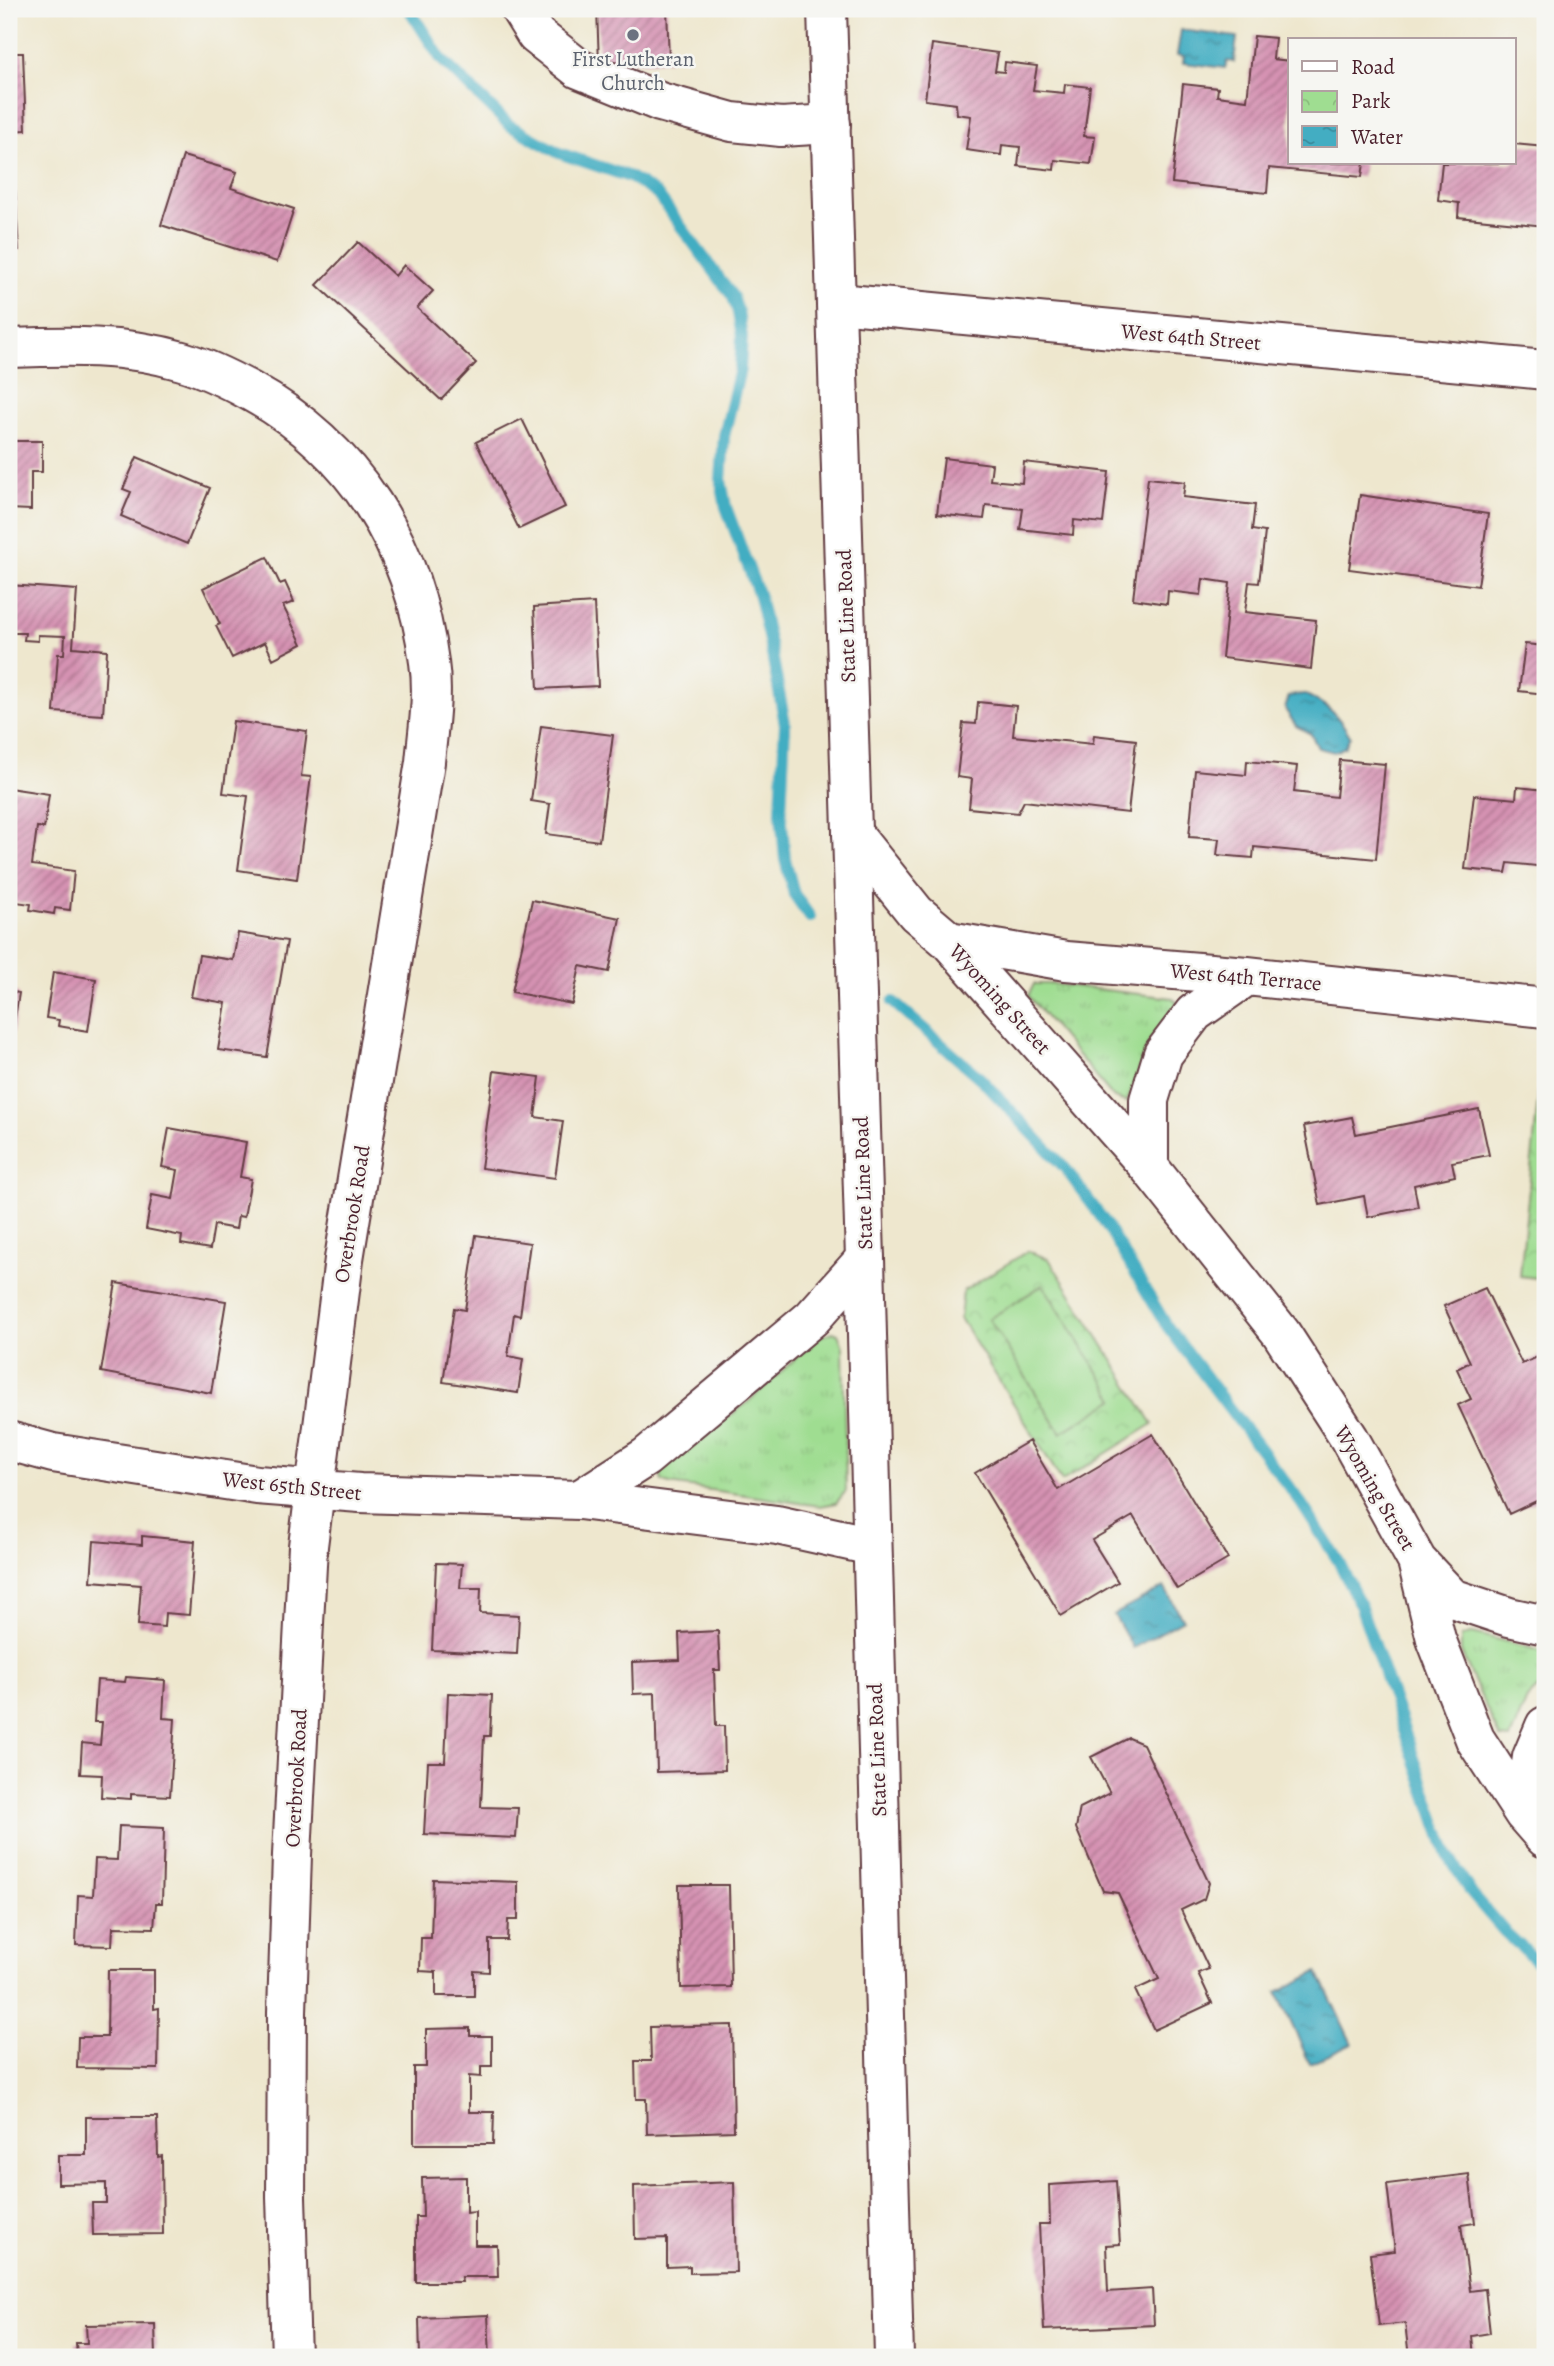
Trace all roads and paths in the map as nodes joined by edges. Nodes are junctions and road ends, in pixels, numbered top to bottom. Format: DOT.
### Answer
graph roads {
  1 [pos="520,9"];
  2 [pos="827,9"];
  3 [pos="831,124"];
  4 [pos="838,303"];
  5 [pos="9,348"];
  6 [pos="1545,370"];
  7 [pos="852,833"];
  8 [pos="948,941"];
  9 [pos="1247,976"];
  10 [pos="1545,1008"];
  11 [pos="1149,1167"];
  12 [pos="865,1259"];
  13 [pos="9,1441"];
  14 [pos="314,1490"];
  15 [pos="579,1500"];
  16 [pos="872,1546"];
  17 [pos="1417,1561"];
  18 [pos="1545,1625"];
  19 [pos="1545,1726"];
  20 [pos="1535,1826"];
  21 [pos="291,2357"];
  22 [pos="894,2357"];
  1 -- 3 [label="street"];
  2 -- 3 [label="street, State Line Road"];
  3 -- 4 [label="street, State Line Road"];
  4 -- 6 [label="street, West 64th Street"];
  4 -- 7 [label="street, State Line Road"];
  5 -- 14 [label="street, Overbrook Road"];
  7 -- 8 [label="street, Wyoming Street"];
  7 -- 12 [label="street, State Line Road"];
  8 -- 9 [label="street, West 64th Terrace"];
  8 -- 11 [label="street, Wyoming Street"];
  9 -- 10 [label="street, West 64th Terrace"];
  9 -- 11 [label="street"];
  11 -- 17 [label="street, Wyoming Street"];
  12 -- 15 [label="street"];
  12 -- 16 [label="street, State Line Road"];
  13 -- 14 [label="street, West 65th Street"];
  14 -- 15 [label="street, West 65th Street"];
  14 -- 21 [label="street, Overbrook Road"];
  15 -- 16 [label="street, West 65th Street"];
  16 -- 22 [label="street, State Line Road"];
  17 -- 18 [label="street"];
  17 -- 20 [label="street, Wyoming Street"];
  19 -- 20 [label="street"];
}
